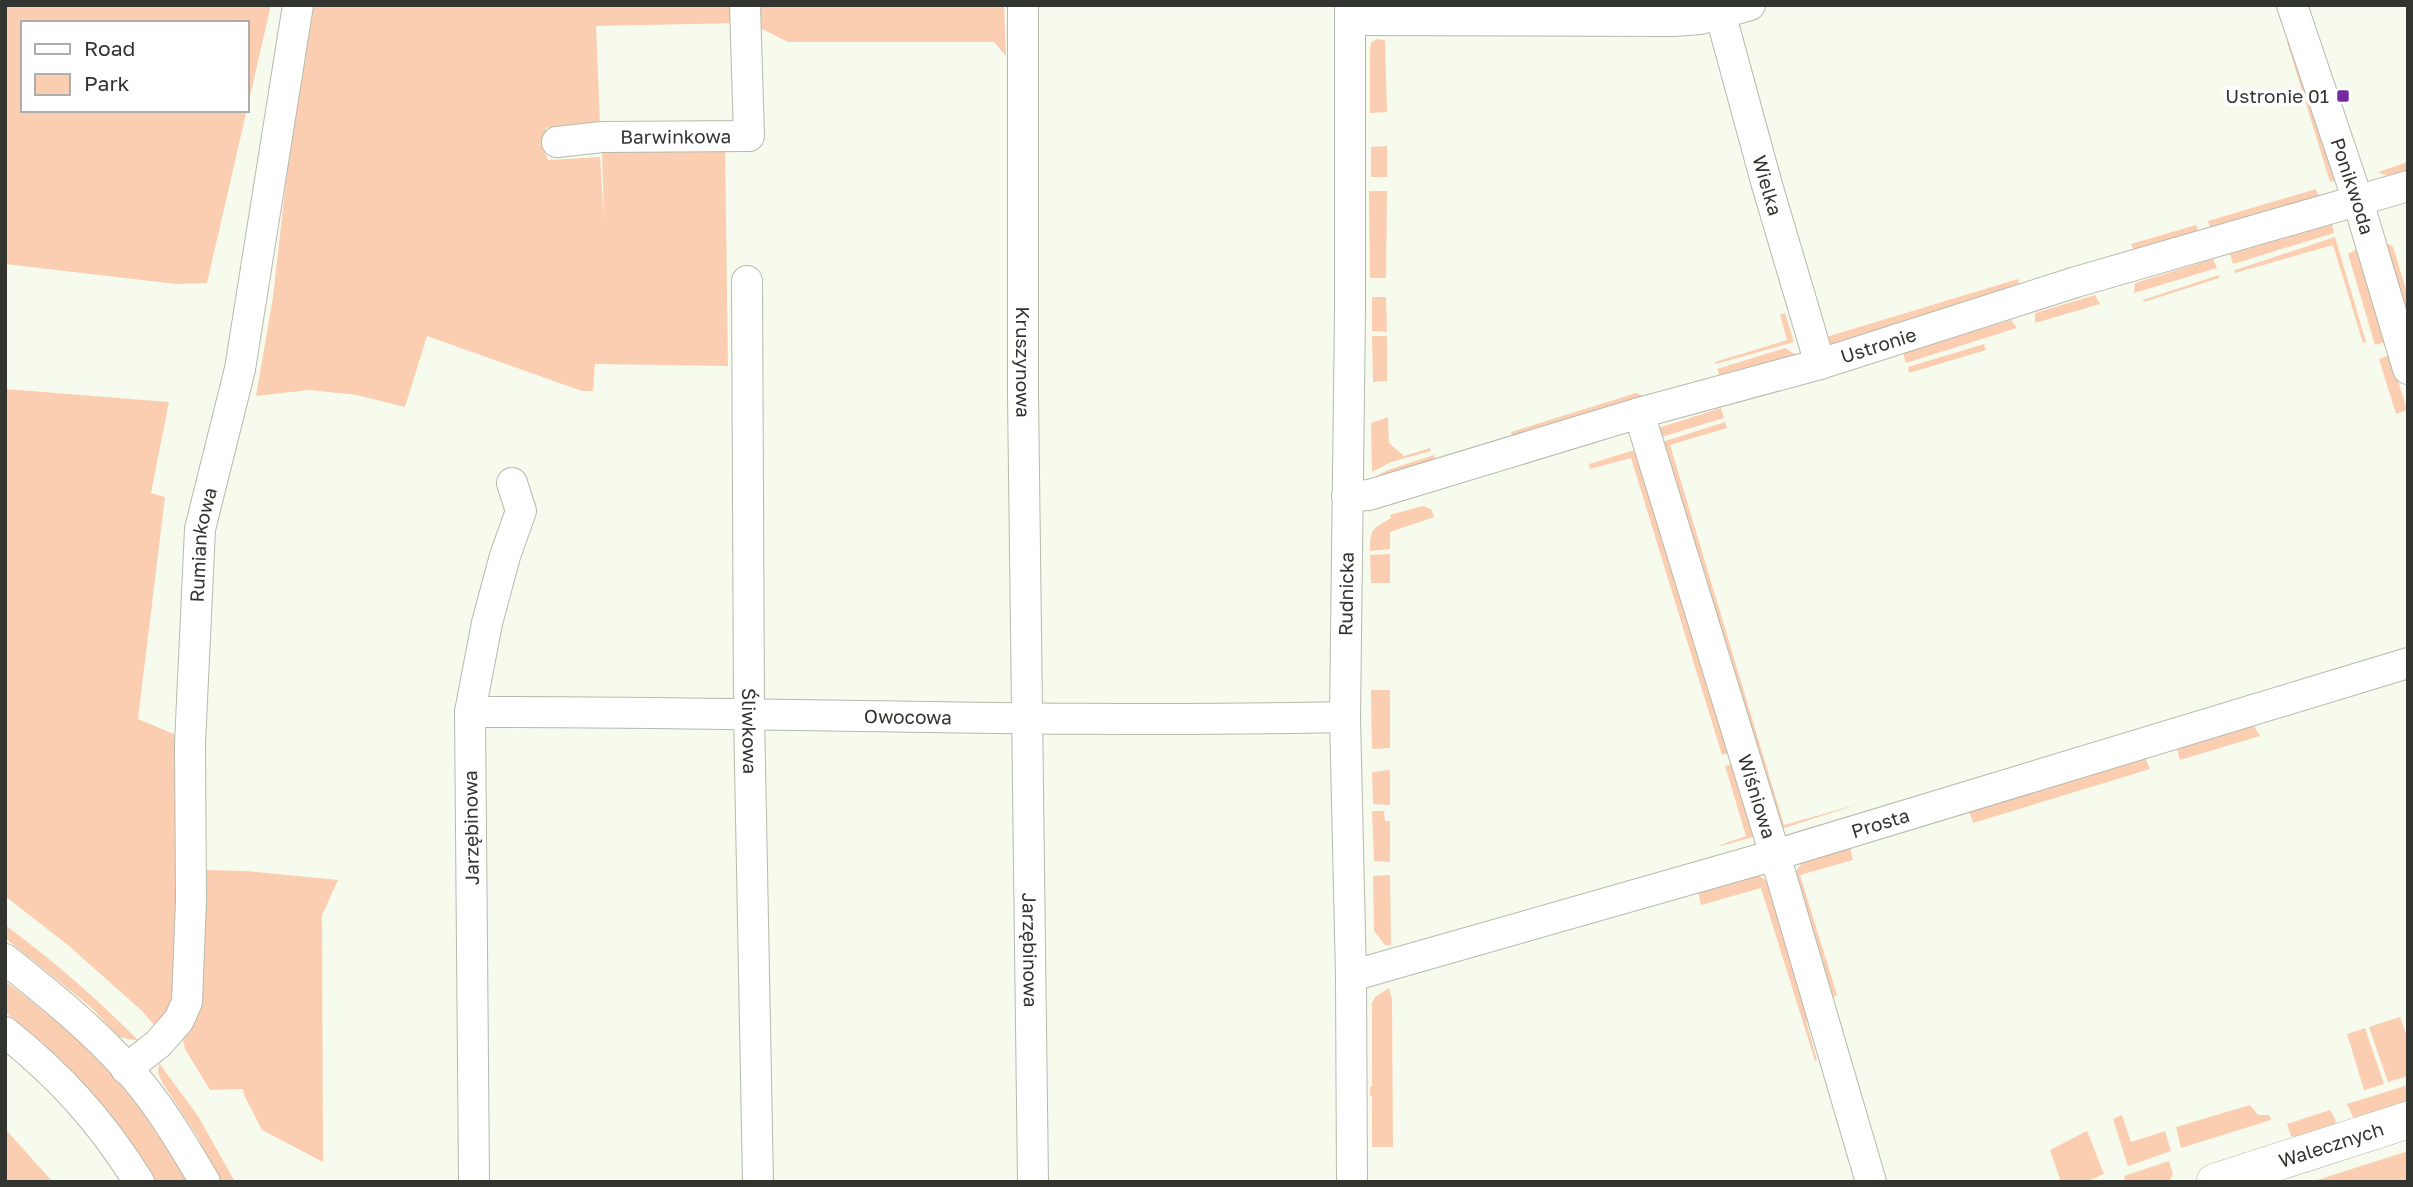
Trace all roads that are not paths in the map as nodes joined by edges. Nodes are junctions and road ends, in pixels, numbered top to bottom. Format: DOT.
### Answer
graph roads {
  1 [pos="298,5"];
  2 [pos="745,5"];
  3 [pos="1023,5"];
  4 [pos="1750,5"];
  5 [pos="2292,5"];
  6 [pos="1719,10"];
  7 [pos="1350,13"];
  8 [pos="556,142"];
  9 [pos="2408,186"];
  10 [pos="2358,201"];
  11 [pos="747,281"];
  12 [pos="1819,364"];
  13 [pos="2408,369"];
  14 [pos="1639,413"];
  15 [pos="512,482"];
  16 [pos="1347,496"];
  17 [pos="2408,663"];
  18 [pos="470,712"];
  19 [pos="749,713"];
  20 [pos="1345,717"];
  21 [pos="1028,718"];
  22 [pos="1775,855"];
  23 [pos="5,959"];
  24 [pos="1352,976"];
  25 [pos="5,1032"];
  26 [pos="126,1069"];
  27 [pos="2408,1120"];
  28 [pos="139,1182"];
  29 [pos="205,1182"];
  30 [pos="474,1182"];
  31 [pos="758,1182"];
  32 [pos="1033,1182"];
  33 [pos="1352,1182"];
  34 [pos="1871,1182"];
  35 [pos="2216,1182"];
  1 -- 26 [label="street, Rumiankowa"];
  2 -- 8 [label="street, Barwinkowa"];
  3 -- 21 [label="street, Kruszynowa"];
  4 -- 6 [label="street"];
  5 -- 10 [label="street, Ponikwoda"];
  6 -- 7 [label="street"];
  6 -- 12 [label="street, Wielka"];
  7 -- 16 [label="street, Rudnicka"];
  9 -- 10 [label="street, Ustronie"];
  10 -- 12 [label="street, Ustronie"];
  10 -- 13 [label="street, Ponikwoda"];
  11 -- 19 [label="street, Śliwkowa"];
  12 -- 14 [label="street, Ustronie"];
  14 -- 16 [label="street, Ustronie"];
  14 -- 22 [label="street, Wiśniowa"];
  15 -- 18 [label="street, Jarzębinowa"];
  16 -- 20 [label="street, Rudnicka"];
  17 -- 22 [label="street, Prosta"];
  18 -- 19 [label="street, Owocowa"];
  18 -- 30 [label="street, Jarzębinowa"];
  19 -- 21 [label="street, Owocowa"];
  19 -- 31 [label="street, Śliwkowa"];
  20 -- 21 [label="street, Owocowa"];
  20 -- 24 [label="street, Rudnicka"];
  21 -- 32 [label="street, Jarzębinowa"];
  22 -- 24 [label="street, Prosta"];
  22 -- 34 [label="street, Wiśniowa"];
  23 -- 26 [label="street"];
  24 -- 33 [label="street, Rudnicka"];
  25 -- 28 [label="street"];
  26 -- 29 [label="street"];
  27 -- 35 [label="street, Walecznych"];
}
